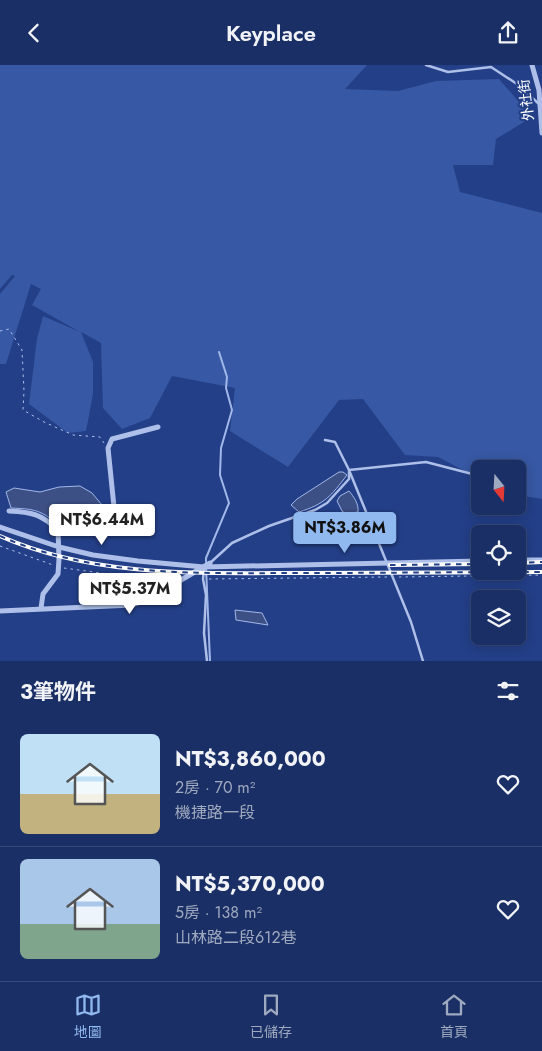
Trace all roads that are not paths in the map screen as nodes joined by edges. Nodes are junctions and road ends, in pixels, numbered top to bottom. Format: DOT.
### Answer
graph roads {
  1 [pos="426,65"];
  2 [pos="532,65"];
  3 [pos="541,106"];
  4 [pos="542,133"];
  5 [pos="158,427"];
  6 [pos="324,440"];
  7 [pos="349,470"];
  8 [pos="471,474"];
  9 [pos="9,511"];
  10 [pos="0,527"];
  11 [pos="58,531"];
  12 [pos="59,547"];
  13 [pos="526,560"];
  14 [pos="542,560"];
  15 [pos="471,561"];
  16 [pos="386,563"];
  17 [pos="210,565"];
  18 [pos="204,567"];
  19 [pos="41,608"];
  20 [pos="0,611"];
  21 [pos="207,661"];
  22 [pos="423,661"];
  1 -- 3 [label="lane"];
  2 -- 3 [label="street, 外社街"];
  3 -- 4 [label="street, 外社街"];
  5 -- 11 [label="street"];
  6 -- 7 [label="lane"];
  7 -- 8 [label="lane"];
  7 -- 16 [label="lane"];
  7 -- 17 [label="lane"];
  9 -- 11 [label="street"];
  10 -- 12 [label="street"];
  11 -- 12 [label="street"];
  12 -- 18 [label="street"];
  12 -- 19 [label="street"];
  13 -- 14 [label="street"];
  15 -- 16 [label="street"];
  16 -- 17 [label="street"];
  16 -- 22 [label="lane"];
  17 -- 18 [label="street"];
  18 -- 19 [label="street"];
  18 -- 21 [label="lane"];
  19 -- 20 [label="street"];
}
